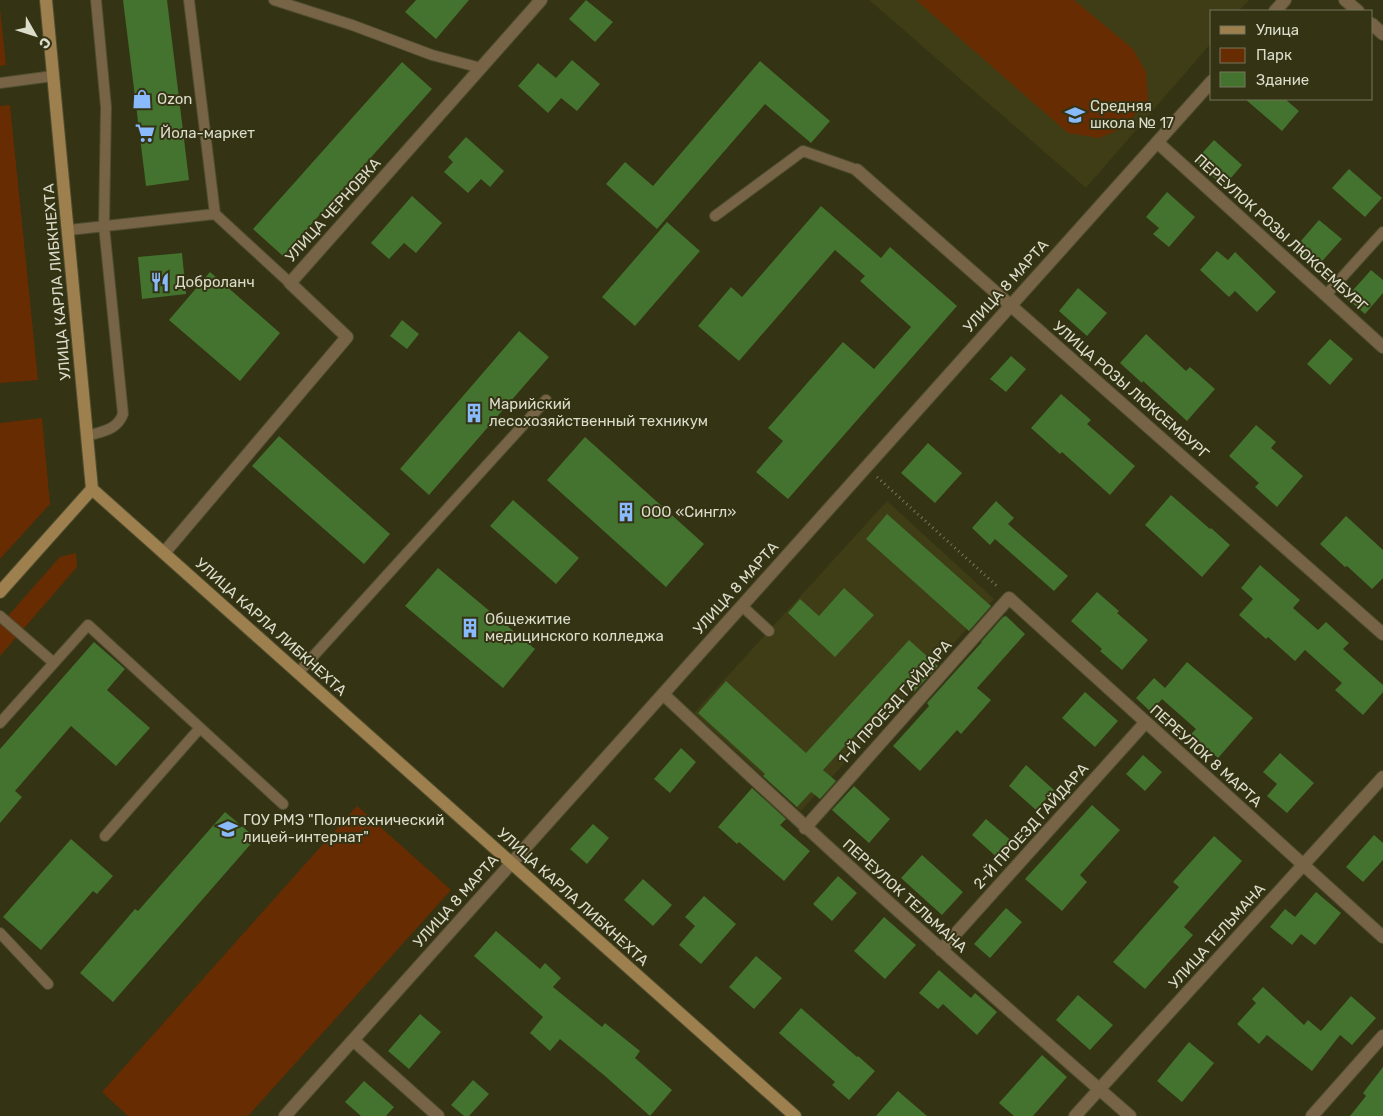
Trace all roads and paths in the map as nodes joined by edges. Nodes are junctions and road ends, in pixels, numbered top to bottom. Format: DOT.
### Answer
graph roads {
  1 [pos="46,0"];
  2 [pos="96,0"];
  3 [pos="188,0"];
  4 [pos="274,0"];
  5 [pos="541,0"];
  6 [pos="1285,0"];
  7 [pos="1345,0"];
  8 [pos="1276,10"];
  9 [pos="1357,10"];
  10 [pos="1373,25"];
  11 [pos="1383,34"];
  12 [pos="481,68"];
  13 [pos="53,76"];
  14 [pos="0,83"];
  15 [pos="1210,83"];
  16 [pos="1157,142"];
  17 [pos="857,170"];
  18 [pos="215,214"];
  19 [pos="715,216"];
  20 [pos="104,226"];
  21 [pos="68,230"];
  22 [pos="1383,232"];
  23 [pos="290,284"];
  24 [pos="1326,295"];
  25 [pos="1011,305"];
  26 [pos="1383,347"];
  27 [pos="546,400"];
  28 [pos="87,436"];
  29 [pos="866,467"];
  30 [pos="92,489"];
  31 [pos="164,553"];
  32 [pos="0,592"];
  33 [pos="1009,598"];
  34 [pos="742,606"];
  35 [pos="0,616"];
  36 [pos="769,631"];
  37 [pos="1383,634"];
  38 [pos="54,663"];
  39 [pos="298,673"];
  40 [pos="663,694"];
  41 [pos="1145,723"];
  42 [pos="0,724"];
  43 [pos="200,728"];
  44 [pos="1383,777"];
  45 [pos="283,804"];
  46 [pos="805,828"];
  47 [pos="105,836"];
  48 [pos="511,863"];
  49 [pos="1303,865"];
  50 [pos="0,933"];
  51 [pos="1383,937"];
  52 [pos="941,950"];
  53 [pos="48,984"];
  54 [pos="1383,1036"];
  55 [pos="353,1040"];
  56 [pos="1099,1089"];
  57 [pos="284,1116"];
  58 [pos="438,1116"];
  59 [pos="795,1116"];
  60 [pos="1075,1116"];
  61 [pos="1130,1116"];
  62 [pos="1312,1116"];
  1 -- 13 [label="main road, УЛИЦА КАРЛА ЛИБКНЕХТА"];
  2 -- 20 [label="lane"];
  3 -- 18 [label="lane"];
  4 -- 12 [label="lane"];
  5 -- 12 [label="street, УЛИЦА ЧЕРНОВКА"];
  6 -- 8 [label="street"];
  7 -- 9 [label="street"];
  10 -- 11 [label="street"];
  12 -- 23 [label="street, УЛИЦА ЧЕРНОВКА"];
  13 -- 14 [label="lane"];
  13 -- 21 [label="main road, УЛИЦА КАРЛА ЛИБКНЕХТА"];
  15 -- 16 [label="street, УЛИЦА 8 МАРТА"];
  16 -- 24 [label="street, ПЕРЕУЛОК РОЗЫ ЛЮКСЕМБУРГ"];
  16 -- 25 [label="street, УЛИЦА 8 МАРТА"];
  17 -- 19 [label="lane"];
  17 -- 25 [label="street, УЛИЦА РОЗЫ ЛЮКСЕМБУРГ"];
  18 -- 20 [label="lane"];
  18 -- 23 [label="lane"];
  20 -- 21 [label="lane"];
  20 -- 28 [label="lane"];
  21 -- 28 [label="main road, УЛИЦА КАРЛА ЛИБКНЕХТА"];
  22 -- 24 [label="lane"];
  23 -- 31 [label="street, УЛИЦА ЧЕРНОВКА"];
  24 -- 26 [label="street, ПЕРЕУЛОК РОЗЫ ЛЮКСЕМБУРГ"];
  25 -- 29 [label="street, УЛИЦА 8 МАРТА"];
  25 -- 37 [label="street, УЛИЦА РОЗЫ ЛЮКСЕМБУРГ"];
  27 -- 39 [label="lane"];
  28 -- 30 [label="main road, УЛИЦА КАРЛА ЛИБКНЕХТА"];
  29 -- 33 [label="path"];
  29 -- 34 [label="street, УЛИЦА 8 МАРТА"];
  30 -- 31 [label="main road, УЛИЦА КАРЛА ЛИБКНЕХТА"];
  30 -- 32 [label="main road"];
  31 -- 39 [label="main road, УЛИЦА КАРЛА ЛИБКНЕХТА"];
  33 -- 41 [label="street, ПЕРЕУЛОК 8 МАРТА"];
  33 -- 46 [label="street, 1-Й ПРОЕЗД ГАЙДАРА"];
  34 -- 36 [label="lane"];
  34 -- 40 [label="street, УЛИЦА 8 МАРТА"];
  35 -- 38 [label="lane"];
  38 -- 42 [label="lane"];
  38 -- 43 [label="lane"];
  39 -- 48 [label="main road, УЛИЦА КАРЛА ЛИБКНЕХТА"];
  40 -- 46 [label="street, ПЕРЕУЛОК ТЕЛЬМАНА"];
  40 -- 48 [label="street, УЛИЦА 8 МАРТА"];
  41 -- 49 [label="street, ПЕРЕУЛОК 8 МАРТА"];
  41 -- 52 [label="street, 2-Й ПРОЕЗД ГАЙДАРА"];
  43 -- 45 [label="lane"];
  43 -- 47 [label="lane"];
  44 -- 49 [label="street, УЛИЦА ТЕЛЬМАНА"];
  46 -- 52 [label="street, ПЕРЕУЛОК ТЕЛЬМАНА"];
  48 -- 55 [label="street, УЛИЦА 8 МАРТА"];
  48 -- 59 [label="main road, УЛИЦА КАРЛА ЛИБКНЕХТА"];
  49 -- 51 [label="street, ПЕРЕУЛОК 8 МАРТА"];
  49 -- 56 [label="street, УЛИЦА ТЕЛЬМАНА"];
  50 -- 53 [label="lane"];
  52 -- 56 [label="street, ПЕРЕУЛОК ТЕЛЬМАНА"];
  54 -- 62 [label="street"];
  55 -- 57 [label="street, УЛИЦА 8 МАРТА"];
  55 -- 58 [label="street"];
  56 -- 60 [label="street, УЛИЦА ТЕЛЬМАНА"];
  56 -- 61 [label="street, ПЕРЕУЛОК ТЕЛЬМАНА"];
}
